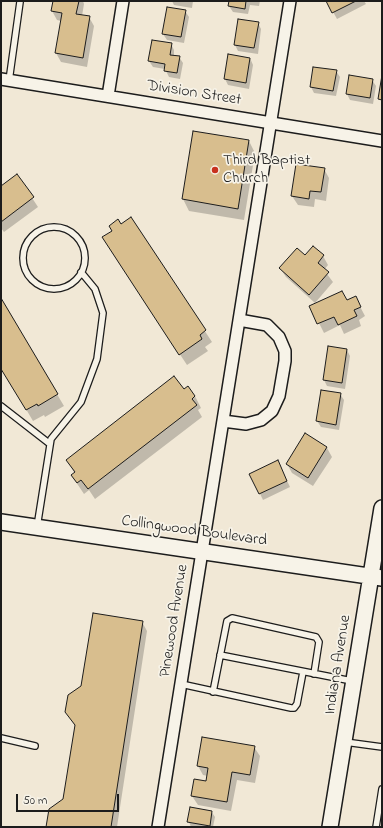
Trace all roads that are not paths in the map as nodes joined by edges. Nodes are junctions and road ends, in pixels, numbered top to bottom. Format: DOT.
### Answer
graph roads {
  1 [pos="123,1"];
  2 [pos="290,1"];
  3 [pos="20,2"];
  4 [pos="5,80"];
  5 [pos="108,96"];
  6 [pos="270,123"];
  7 [pos="382,141"];
  8 [pos="81,272"];
  9 [pos="239,320"];
  10 [pos="1,406"];
  11 [pos="222,421"];
  12 [pos="50,444"];
  13 [pos="382,508"];
  14 [pos="1,522"];
  15 [pos="37,528"];
  16 [pos="202,551"];
  17 [pos="377,578"];
  18 [pos="220,655"];
  19 [pos="303,672"];
  20 [pos="314,674"];
  21 [pos="354,682"];
  22 [pos="181,684"];
  23 [pos="213,692"];
  24 [pos="1,738"];
  25 [pos="344,742"];
  26 [pos="35,746"];
  27 [pos="382,747"];
  28 [pos="382,790"];
  29 [pos="158,827"];
  30 [pos="330,827"];
  31 [pos="376,827"];
  1 -- 5 [label="street"];
  2 -- 6 [label="street, Pinewood Avenue"];
  3 -- 4 [label="lane"];
  4 -- 5 [label="street, Division Street"];
  5 -- 6 [label="street, Division Street"];
  6 -- 7 [label="street, Division Street"];
  6 -- 9 [label="street, Pinewood Avenue"];
  8 -- 8 [label="lane"];
  8 -- 12 [label="lane"];
  9 -- 11 [label="street, Pinewood Avenue"];
  9 -- 11 [label="street"];
  10 -- 12 [label="lane"];
  11 -- 16 [label="street, Pinewood Avenue"];
  12 -- 15 [label="lane"];
  13 -- 17 [label="main road, Indiana Avenue"];
  14 -- 15 [label="main road, Collingwood Boulevard"];
  15 -- 16 [label="main road, Collingwood Boulevard"];
  16 -- 17 [label="main road, Collingwood Boulevard"];
  16 -- 22 [label="street, Pinewood Avenue"];
  17 -- 21 [label="main road, Indiana Avenue"];
  18 -- 19 [label="lane"];
  18 -- 20 [label="lane"];
  18 -- 23 [label="lane"];
  19 -- 20 [label="lane"];
  19 -- 23 [label="lane"];
  20 -- 21 [label="lane"];
  21 -- 25 [label="main road, Indiana Avenue"];
  22 -- 23 [label="lane"];
  22 -- 29 [label="street, Pinewood Avenue"];
  24 -- 26 [label="lane"];
  25 -- 27 [label="lane"];
  25 -- 30 [label="main road, Indiana Avenue"];
  28 -- 31 [label="lane"];
}
